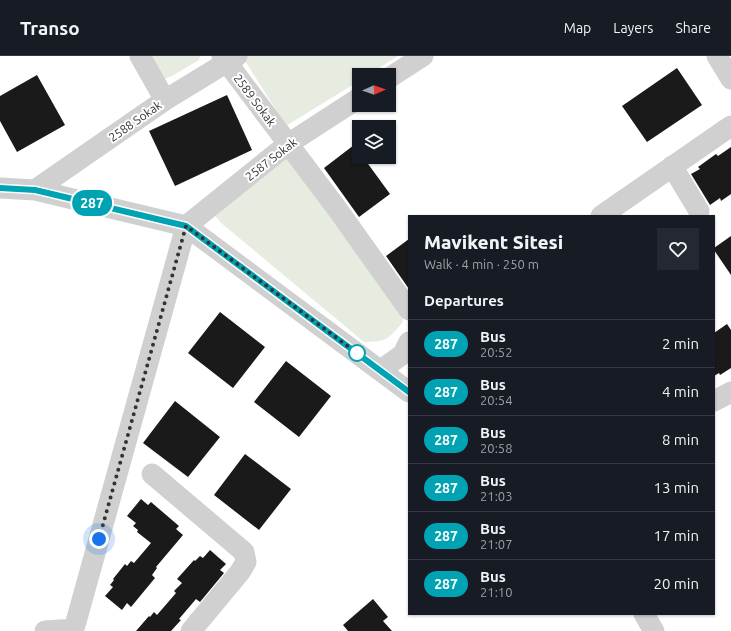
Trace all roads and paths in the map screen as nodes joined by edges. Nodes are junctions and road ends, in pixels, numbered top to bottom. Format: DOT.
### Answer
graph roads {
  1 [pos="140,56"];
  2 [pos="423,56"];
  3 [pos="717,56"];
  4 [pos="229,58"];
  5 [pos="396,73"];
  6 [pos="731,79"];
  7 [pos="165,100"];
  8 [pos="352,103"];
  9 [pos="731,126"];
  10 [pos="288,144"];
  11 [pos="672,166"];
  12 [pos="0,188"];
  13 [pos="35,190"];
  14 [pos="699,211"];
  15 [pos="602,215"];
  16 [pos="186,226"];
  17 [pos="408,309"];
  18 [pos="408,344"];
  19 [pos="380,370"];
  20 [pos="408,391"];
  21 [pos="731,392"];
  22 [pos="715,400"];
  23 [pos="152,474"];
  24 [pos="75,630"];
  25 [pos="45,631"];
  26 [pos="190,631"];
  1 -- 7 [label="street"];
  2 -- 5 [label="street"];
  3 -- 6 [label="street"];
  4 -- 7 [label="street, 2588 Sokak"];
  4 -- 10 [label="street, 2589 Sokak"];
  7 -- 13 [label="street, 2588 Sokak"];
  8 -- 10 [label="street, 2587 Sokak"];
  9 -- 11 [label="street"];
  10 -- 16 [label="street, 2587 Sokak"];
  10 -- 17 [label="street, 2589 Sokak"];
  11 -- 14 [label="street"];
  11 -- 15 [label="street"];
  12 -- 13 [label="street"];
  13 -- 16 [label="street"];
  16 -- 19 [label="street"];
  16 -- 24 [label="street"];
  18 -- 19 [label="street"];
  19 -- 20 [label="street"];
  21 -- 22 [label="street"];
  23 -- 26 [label="street"];
  24 -- 25 [label="street"];
}
